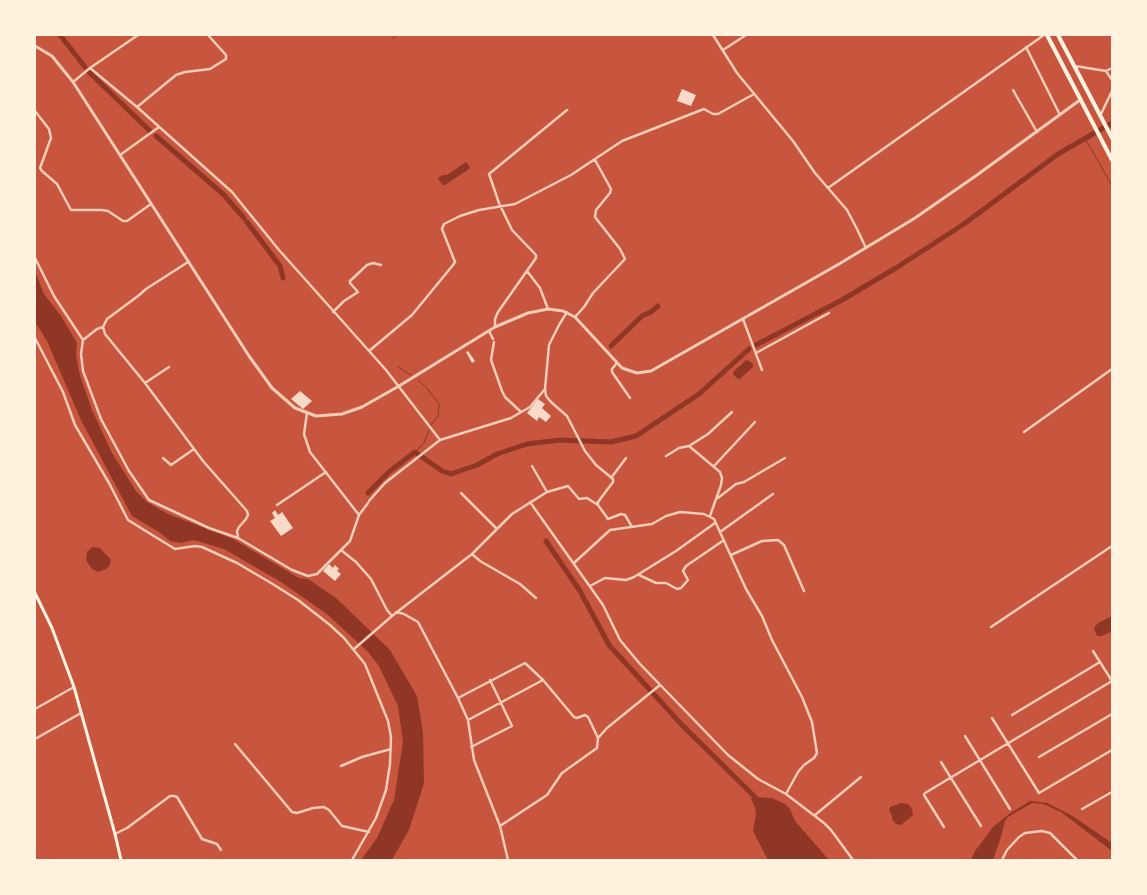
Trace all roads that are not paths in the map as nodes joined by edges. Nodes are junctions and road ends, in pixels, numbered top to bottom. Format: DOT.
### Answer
graph roads {
  1 [pos="138,35"];
  2 [pos="208,35"];
  3 [pos="713,35"];
  4 [pos="746,35"];
  5 [pos="1046,35"];
  6 [pos="1058,35"];
  7 [pos="35,46"];
  8 [pos="1026,47"];
  9 [pos="723,50"];
  10 [pos="1075,66"];
  11 [pos="90,68"];
  12 [pos="1112,68"];
  13 [pos="1106,71"];
  14 [pos="1112,80"];
  15 [pos="73,82"];
  16 [pos="1013,90"];
  17 [pos="1112,91"];
  18 [pos="754,94"];
  19 [pos="1080,100"];
  20 [pos="137,107"];
  21 [pos="567,110"];
  22 [pos="35,111"];
  23 [pos="1100,114"];
  24 [pos="1060,115"];
  25 [pos="159,127"];
  26 [pos="1037,132"];
  27 [pos="1112,138"];
  28 [pos="120,155"];
  29 [pos="595,160"];
  30 [pos="1112,160"];
  31 [pos="828,188"];
  32 [pos="151,204"];
  33 [pos="502,207"];
  34 [pos="866,249"];
  35 [pos="35,258"];
  36 [pos="188,262"];
  37 [pos="381,265"];
  38 [pos="527,271"];
  39 [pos="548,309"];
  40 [pos="333,312"];
  41 [pos="568,312"];
  42 [pos="829,313"];
  43 [pos="575,318"];
  44 [pos="743,319"];
  45 [pos="103,327"];
  46 [pos="495,327"];
  47 [pos="489,331"];
  48 [pos="35,338"];
  49 [pos="82,340"];
  50 [pos="369,351"];
  51 [pos="756,353"];
  52 [pos="617,363"];
  53 [pos="169,367"];
  54 [pos="1112,369"];
  55 [pos="762,370"];
  56 [pos="145,383"];
  57 [pos="399,386"];
  58 [pos="545,389"];
  59 [pos="630,398"];
  60 [pos="521,412"];
  61 [pos="732,412"];
  62 [pos="307,413"];
  63 [pos="755,422"];
  64 [pos="1024,432"];
  65 [pos="440,440"];
  66 [pos="689,446"];
  67 [pos="194,449"];
  68 [pos="666,456"];
  69 [pos="163,458"];
  70 [pos="626,458"];
  71 [pos="785,458"];
  72 [pos="532,466"];
  73 [pos="714,466"];
  74 [pos="326,472"];
  75 [pos="611,478"];
  76 [pos="547,492"];
  77 [pos="461,493"];
  78 [pos="773,494"];
  79 [pos="716,498"];
  80 [pos="530,502"];
  81 [pos="277,505"];
  82 [pos="598,506"];
  83 [pos="359,515"];
  84 [pos="710,516"];
  85 [pos="715,523"];
  86 [pos="632,527"];
  87 [pos="497,529"];
  88 [pos="720,532"];
  89 [pos="238,538"];
  90 [pos="724,540"];
  91 [pos="1112,546"];
  92 [pos="341,550"];
  93 [pos="472,554"];
  94 [pos="731,555"];
  95 [pos="574,563"];
  96 [pos="638,575"];
  97 [pos="590,586"];
  98 [pos="804,591"];
  99 [pos="35,594"];
  100 [pos="536,598"];
  101 [pos="396,612"];
  102 [pos="392,616"];
  103 [pos="991,628"];
  104 [pos="355,648"];
  105 [pos="1093,651"];
  106 [pos="1100,662"];
  107 [pos="490,680"];
  108 [pos="543,680"];
  109 [pos="658,686"];
  110 [pos="74,687"];
  111 [pos="458,698"];
  112 [pos="502,703"];
  113 [pos="35,709"];
  114 [pos="81,712"];
  115 [pos="1112,714"];
  116 [pos="1012,715"];
  117 [pos="992,718"];
  118 [pos="468,720"];
  119 [pos="964,736"];
  120 [pos="598,738"];
  121 [pos="35,740"];
  122 [pos="235,744"];
  123 [pos="1008,744"];
  124 [pos="471,747"];
  125 [pos="391,749"];
  126 [pos="1112,750"];
  127 [pos="1039,756"];
  128 [pos="980,760"];
  129 [pos="942,762"];
  130 [pos="341,766"];
  131 [pos="861,777"];
  132 [pos="951,778"];
  133 [pos="1112,792"];
  134 [pos="786,794"];
  135 [pos="1010,809"];
  136 [pos="1082,810"];
  137 [pos="815,815"];
  138 [pos="500,826"];
  139 [pos="981,826"];
  140 [pos="944,827"];
  141 [pos="369,832"];
  142 [pos="115,834"];
  143 [pos="221,850"];
  144 [pos="120,860"];
  145 [pos="352,860"];
  146 [pos="508,860"];
  147 [pos="853,860"];
  148 [pos="1002,860"];
  149 [pos="1077,860"];
  1 -- 11 [label="street"];
  2 -- 20 [label="street"];
  3 -- 9 [label="street"];
  4 -- 9 [label="street"];
  5 -- 8 [label="street"];
  5 -- 19 [label="main road"];
  6 -- 10 [label="main road"];
  7 -- 15 [label="street"];
  8 -- 24 [label="street"];
  8 -- 31 [label="street"];
  9 -- 18 [label="street"];
  10 -- 13 [label="street"];
  10 -- 23 [label="main road"];
  11 -- 15 [label="street"];
  11 -- 20 [label="street"];
  12 -- 13 [label="street"];
  13 -- 14 [label="street"];
  15 -- 28 [label="street"];
  16 -- 26 [label="street"];
  17 -- 23 [label="street"];
  18 -- 29 [label="street"];
  18 -- 31 [label="street"];
  19 -- 24 [label="street"];
  19 -- 30 [label="main road"];
  20 -- 25 [label="street"];
  21 -- 33 [label="street"];
  22 -- 32 [label="street"];
  23 -- 27 [label="main road"];
  24 -- 26 [label="street"];
  25 -- 28 [label="street"];
  25 -- 40 [label="street"];
  26 -- 34 [label="street"];
  28 -- 32 [label="street"];
  29 -- 33 [label="street"];
  29 -- 43 [label="street"];
  31 -- 34 [label="street"];
  32 -- 36 [label="street"];
  33 -- 38 [label="street"];
  33 -- 50 [label="street"];
  34 -- 44 [label="street"];
  35 -- 49 [label="street"];
  36 -- 45 [label="street"];
  36 -- 62 [label="street"];
  37 -- 40 [label="street"];
  38 -- 39 [label="street"];
  38 -- 46 [label="street"];
  39 -- 41 [label="street"];
  39 -- 46 [label="street"];
  40 -- 50 [label="street"];
  41 -- 43 [label="street"];
  41 -- 58 [label="street"];
  42 -- 51 [label="street"];
  43 -- 52 [label="street"];
  44 -- 51 [label="street"];
  44 -- 52 [label="street"];
  45 -- 49 [label="street"];
  45 -- 56 [label="street"];
  46 -- 47 [label="street"];
  47 -- 57 [label="street"];
  47 -- 60 [label="street"];
  48 -- 104 [label="street"];
  49 -- 89 [label="street"];
  50 -- 57 [label="street"];
  51 -- 55 [label="street"];
  52 -- 59 [label="street"];
  53 -- 56 [label="street"];
  54 -- 64 [label="street"];
  56 -- 67 [label="street"];
  57 -- 62 [label="street"];
  57 -- 65 [label="street"];
  58 -- 60 [label="street"];
  58 -- 75 [label="street"];
  60 -- 65 [label="street"];
  61 -- 66 [label="street"];
  62 -- 74 [label="street"];
  63 -- 73 [label="street"];
  65 -- 83 [label="street"];
  66 -- 68 [label="street"];
  66 -- 73 [label="street"];
  67 -- 69 [label="street"];
  67 -- 89 [label="street"];
  70 -- 75 [label="street"];
  71 -- 79 [label="street"];
  72 -- 76 [label="street"];
  73 -- 79 [label="street"];
  74 -- 81 [label="street"];
  74 -- 83 [label="street"];
  75 -- 82 [label="street"];
  76 -- 80 [label="street"];
  76 -- 82 [label="street"];
  77 -- 87 [label="street"];
  78 -- 88 [label="street"];
  79 -- 84 [label="street"];
  80 -- 87 [label="street"];
  80 -- 95 [label="street"];
  82 -- 86 [label="street"];
  83 -- 92 [label="street"];
  84 -- 85 [label="street"];
  84 -- 86 [label="street"];
  85 -- 88 [label="street"];
  85 -- 96 [label="street"];
  86 -- 95 [label="street"];
  87 -- 93 [label="street"];
  88 -- 90 [label="street"];
  89 -- 92 [label="street"];
  90 -- 94 [label="street"];
  90 -- 96 [label="street"];
  91 -- 103 [label="street"];
  92 -- 102 [label="street"];
  93 -- 100 [label="street"];
  93 -- 101 [label="street"];
  94 -- 98 [label="street"];
  94 -- 134 [label="street"];
  95 -- 97 [label="street"];
  96 -- 97 [label="street"];
  97 -- 109 [label="street"];
  99 -- 110 [label="main road"];
  101 -- 102 [label="street"];
  101 -- 111 [label="street"];
  102 -- 104 [label="street"];
  104 -- 125 [label="street"];
  105 -- 106 [label="street"];
  106 -- 116 [label="street"];
  106 -- 123 [label="street"];
  107 -- 108 [label="street"];
  107 -- 111 [label="street"];
  107 -- 112 [label="street"];
  108 -- 112 [label="street"];
  108 -- 120 [label="street"];
  109 -- 120 [label="street"];
  109 -- 134 [label="street"];
  110 -- 113 [label="street"];
  110 -- 114 [label="main road"];
  111 -- 118 [label="street"];
  112 -- 118 [label="street"];
  112 -- 124 [label="street"];
  114 -- 121 [label="street"];
  114 -- 142 [label="main road"];
  115 -- 127 [label="street"];
  117 -- 123 [label="street"];
  118 -- 124 [label="street"];
  119 -- 128 [label="street"];
  120 -- 138 [label="street"];
  122 -- 141 [label="street"];
  123 -- 126 [label="street"];
  123 -- 128 [label="street"];
  124 -- 138 [label="street"];
  125 -- 130 [label="street"];
  125 -- 141 [label="street"];
  128 -- 132 [label="street"];
  128 -- 135 [label="street"];
  129 -- 132 [label="street"];
  131 -- 137 [label="street"];
  132 -- 139 [label="street"];
  132 -- 140 [label="street"];
  133 -- 136 [label="street"];
  134 -- 137 [label="street"];
  137 -- 147 [label="street"];
  138 -- 146 [label="street"];
  141 -- 145 [label="street"];
  142 -- 143 [label="street"];
  142 -- 144 [label="main road"];
  148 -- 149 [label="street"];
}
